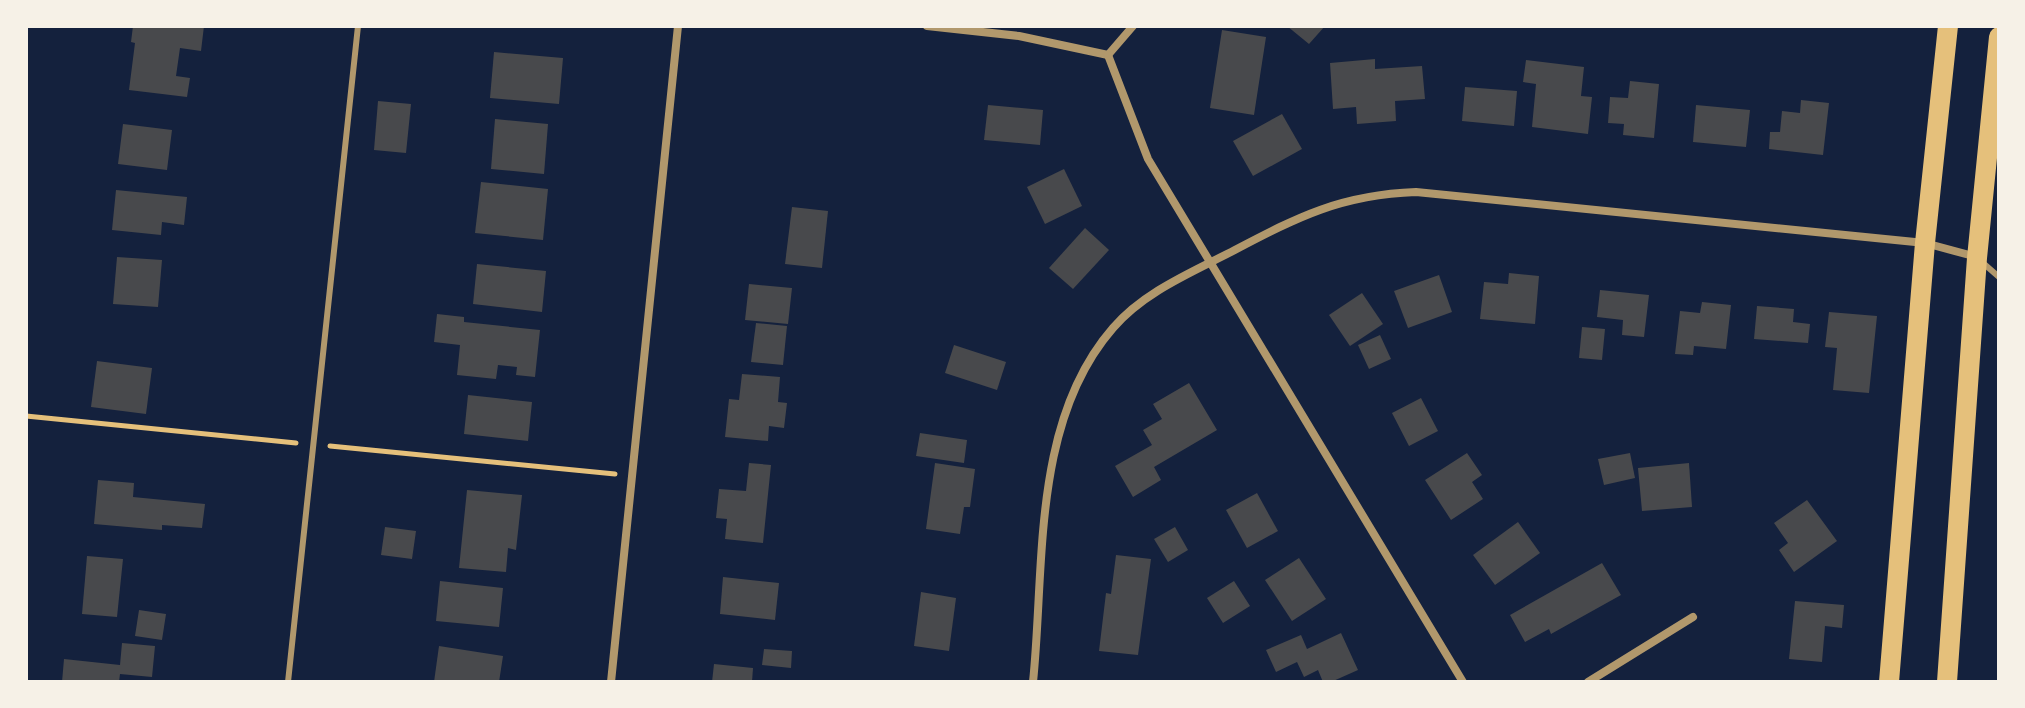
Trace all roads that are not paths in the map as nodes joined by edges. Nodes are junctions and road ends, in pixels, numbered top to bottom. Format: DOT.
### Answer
graph roads {
  1 [pos="358,26"];
  2 [pos="678,26"];
  3 [pos="927,26"];
  4 [pos="1133,26"];
  5 [pos="1948,26"];
  6 [pos="1999,37"];
  7 [pos="1108,55"];
  8 [pos="1925,243"];
  9 [pos="1977,258"];
  10 [pos="1210,262"];
  11 [pos="1999,277"];
  12 [pos="1693,617"];
  13 [pos="288,682"];
  14 [pos="611,682"];
  15 [pos="1033,682"];
  16 [pos="1463,682"];
  17 [pos="1588,682"];
  18 [pos="1889,682"];
  19 [pos="1947,682"];
  1 -- 13 [label="lane"];
  2 -- 14 [label="street"];
  3 -- 7 [label="street"];
  4 -- 7 [label="street"];
  5 -- 8 [label="main road"];
  6 -- 9 [label="main road"];
  7 -- 10 [label="street"];
  8 -- 9 [label="street"];
  8 -- 10 [label="street"];
  8 -- 18 [label="main road"];
  9 -- 11 [label="lane"];
  9 -- 19 [label="main road"];
  10 -- 15 [label="street"];
  10 -- 16 [label="street"];
  12 -- 17 [label="street"];
}
